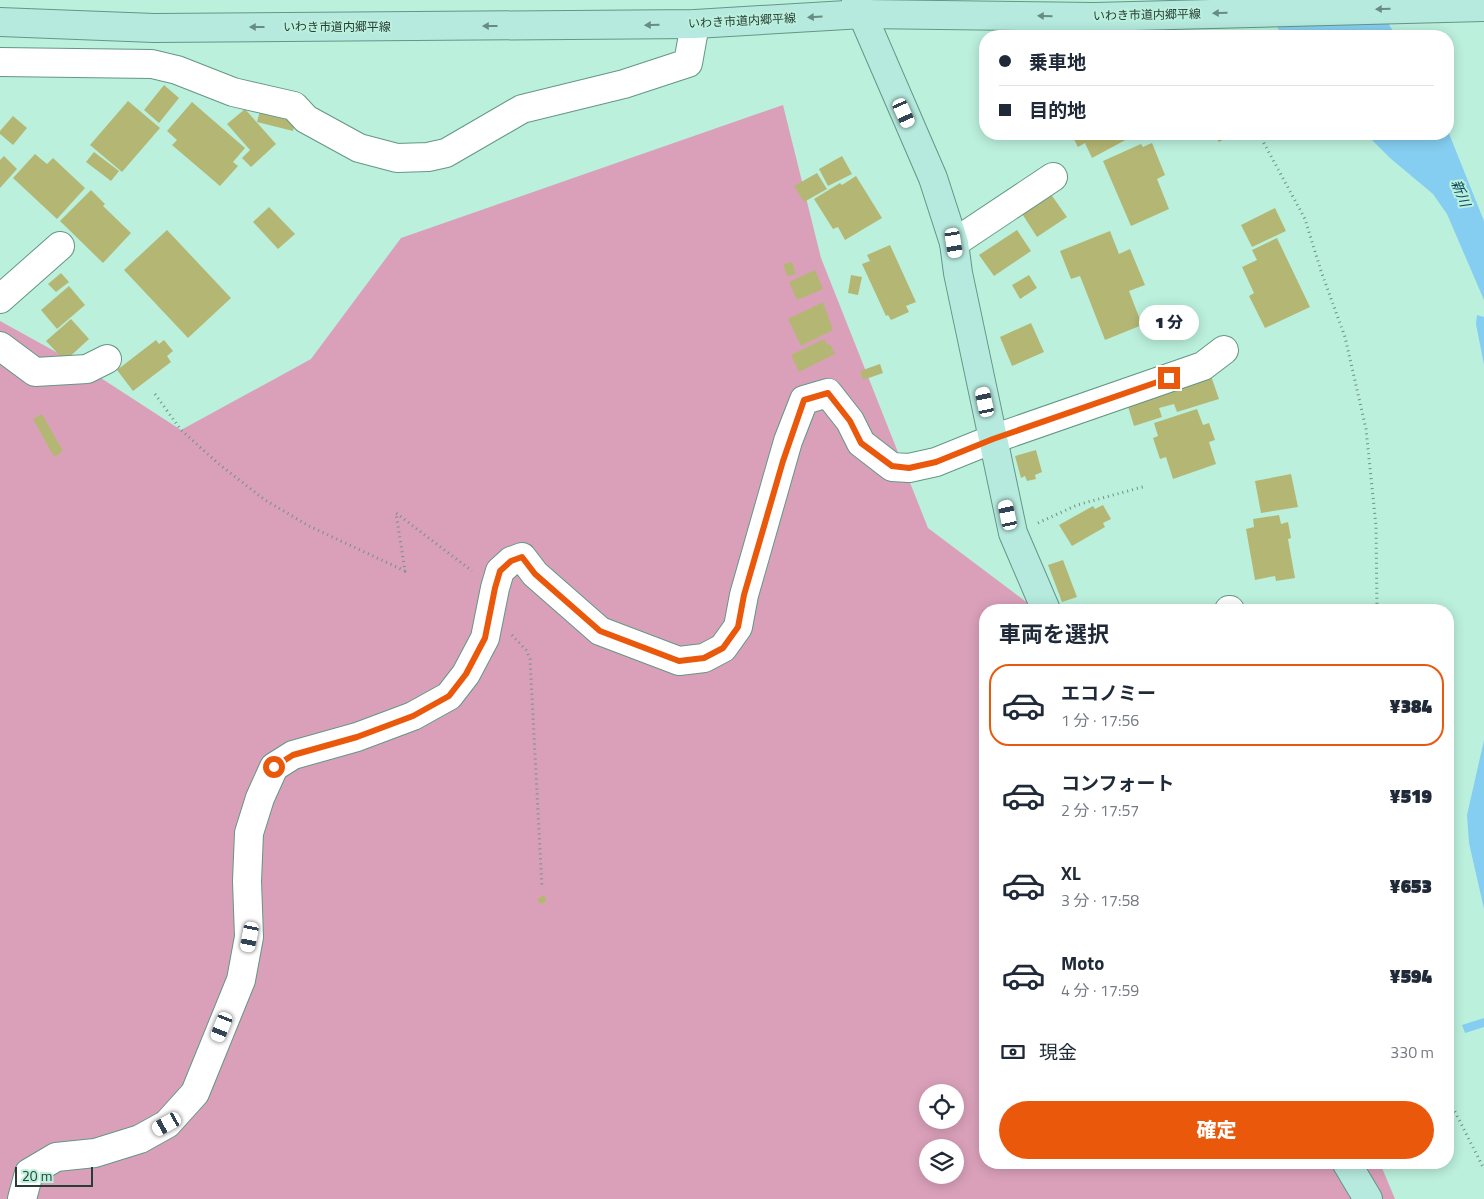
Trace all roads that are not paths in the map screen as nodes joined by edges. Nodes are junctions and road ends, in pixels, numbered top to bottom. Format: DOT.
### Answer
graph roads {
  1 [pos="860,7"];
  2 [pos="1484,7"];
  3 [pos="0,22"];
  4 [pos="695,24"];
  5 [pos="0,62"];
  6 [pos="1053,177"];
  7 [pos="954,243"];
  8 [pos="60,246"];
  9 [pos="0,299"];
  10 [pos="0,346"];
  11 [pos="1224,350"];
  12 [pos="107,359"];
  13 [pos="993,439"];
  14 [pos="1043,604"];
  15 [pos="1350,1169"];
  16 [pos="22,1199"];
  17 [pos="1368,1199"];
  2 -- 1 [label="street, いわき市道内郷平線, one-way, bridge"];
  1 -- 4 [label="street, いわき市道内郷平線, one-way"];
  1 -- 7 [label="street"];
  4 -- 3 [label="street, いわき市道内郷平線, one-way"];
  4 -- 5 [label="street"];
  6 -- 7 [label="street"];
  7 -- 13 [label="street"];
  8 -- 9 [label="street"];
  10 -- 12 [label="street"];
  11 -- 13 [label="street"];
  13 -- 14 [label="street"];
  13 -- 16 [label="street"];
  15 -- 17 [label="street"];
}
